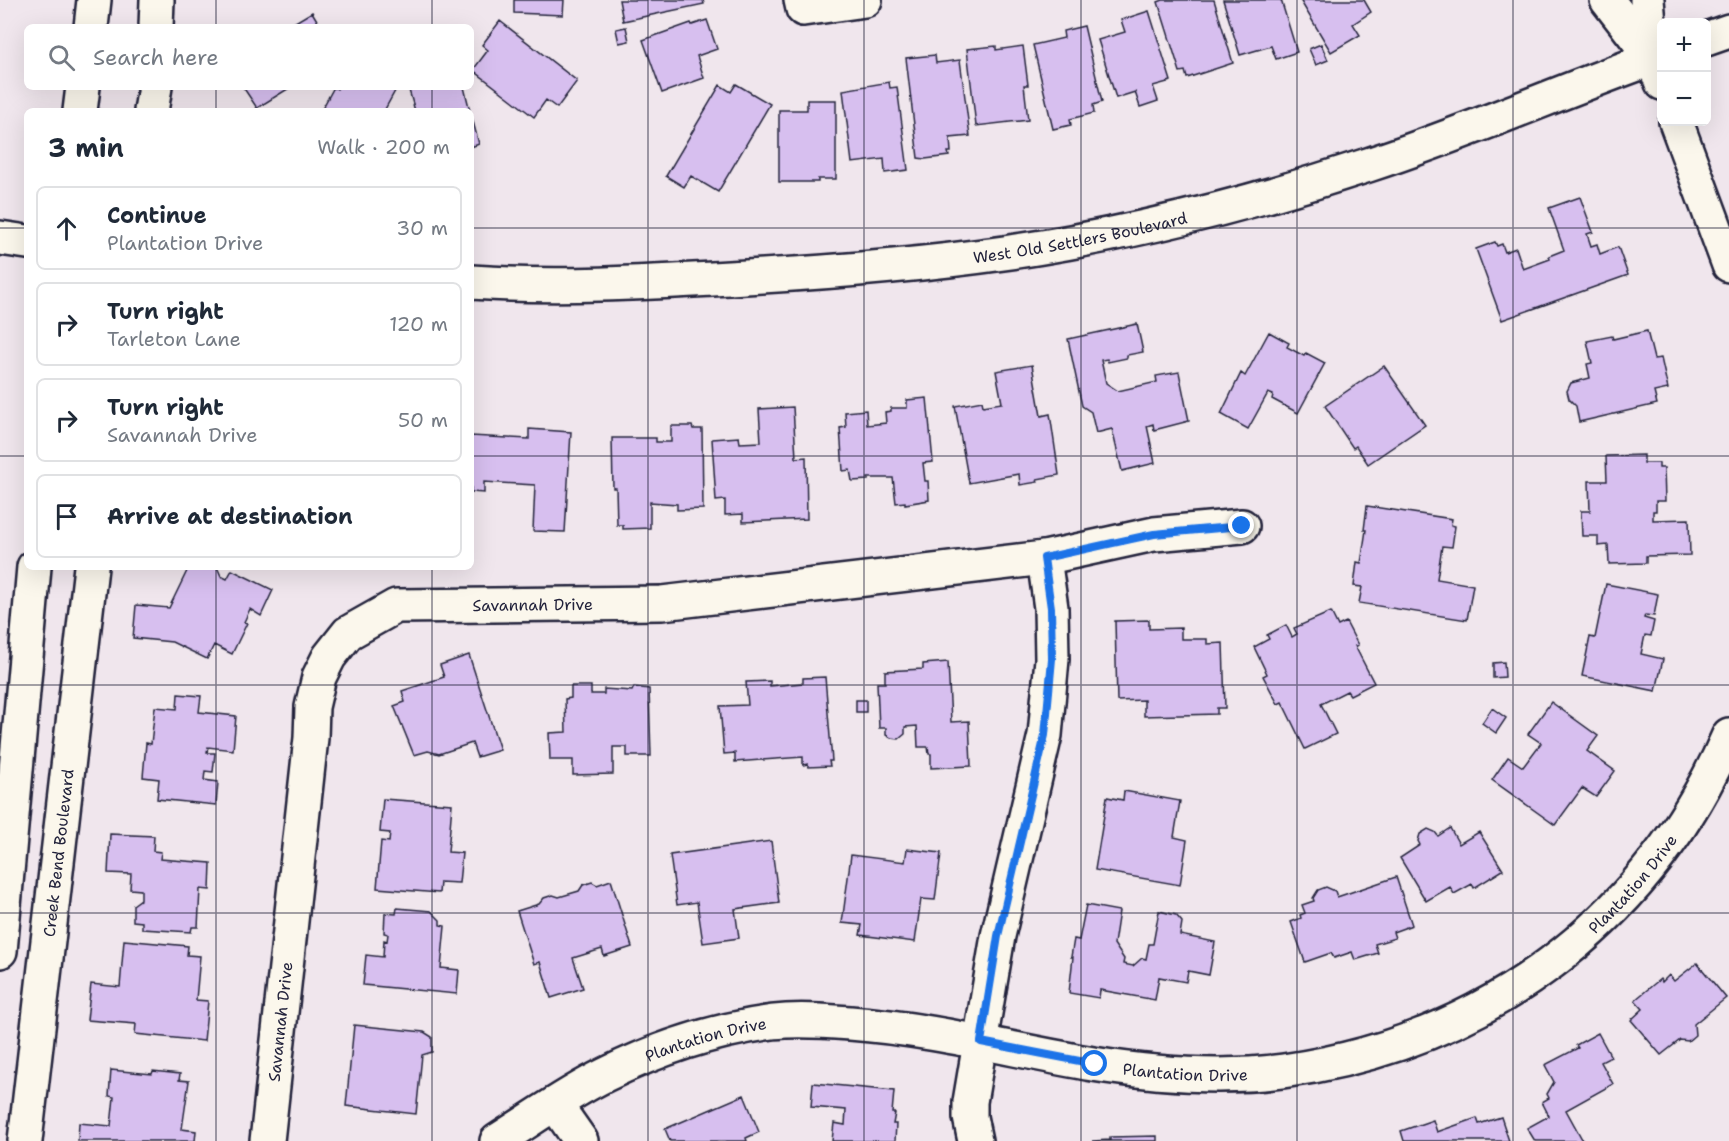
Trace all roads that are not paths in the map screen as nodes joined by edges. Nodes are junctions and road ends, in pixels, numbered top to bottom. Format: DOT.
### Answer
graph roads {
  1 [pos="94,0"];
  2 [pos="156,0"];
  3 [pos="801,0"];
  4 [pos="865,0"];
  5 [pos="1607,0"];
  6 [pos="1647,0"];
  7 [pos="91,24"];
  8 [pos="156,24"];
  9 [pos="1729,31"];
  10 [pos="1711,38"];
  11 [pos="1657,59"];
  12 [pos="1657,64"];
  13 [pos="1657,65"];
  14 [pos="83,90"];
  15 [pos="154,90"];
  16 [pos="80,108"];
  17 [pos="152,108"];
  18 [pos="1677,126"];
  19 [pos="0,238"];
  20 [pos="24,242"];
  21 [pos="1729,264"];
  22 [pos="474,282"];
  23 [pos="1242,526"];
  24 [pos="1044,558"];
  25 [pos="34,570"];
  26 [pos="91,570"];
  27 [pos="1729,735"];
  28 [pos="0,951"];
  29 [pos="981,1042"];
  30 [pos="555,1104"];
  31 [pos="25,1141"];
  32 [pos="267,1141"];
  33 [pos="497,1141"];
  34 [pos="581,1141"];
  35 [pos="975,1141"];
  1 -- 7 [label="street"];
  2 -- 8 [label="street"];
  3 -- 4 [label="street"];
  5 -- 12 [label="street"];
  6 -- 11 [label="street"];
  9 -- 10 [label="street"];
  13 -- 22 [label="street, West Old Settlers Boulevard"];
  14 -- 16 [label="street"];
  15 -- 17 [label="street"];
  18 -- 21 [label="street"];
  19 -- 20 [label="street"];
  23 -- 24 [label="street, Savannah Drive"];
  24 -- 29 [label="street"];
  24 -- 32 [label="street, Savannah Drive"];
  25 -- 28 [label="street"];
  26 -- 31 [label="street, Creek Bend Boulevard"];
  27 -- 29 [label="street, Plantation Drive"];
  29 -- 30 [label="street, Plantation Drive"];
  29 -- 35 [label="street"];
  30 -- 33 [label="street, Plantation Drive"];
  30 -- 34 [label="street"];
}
